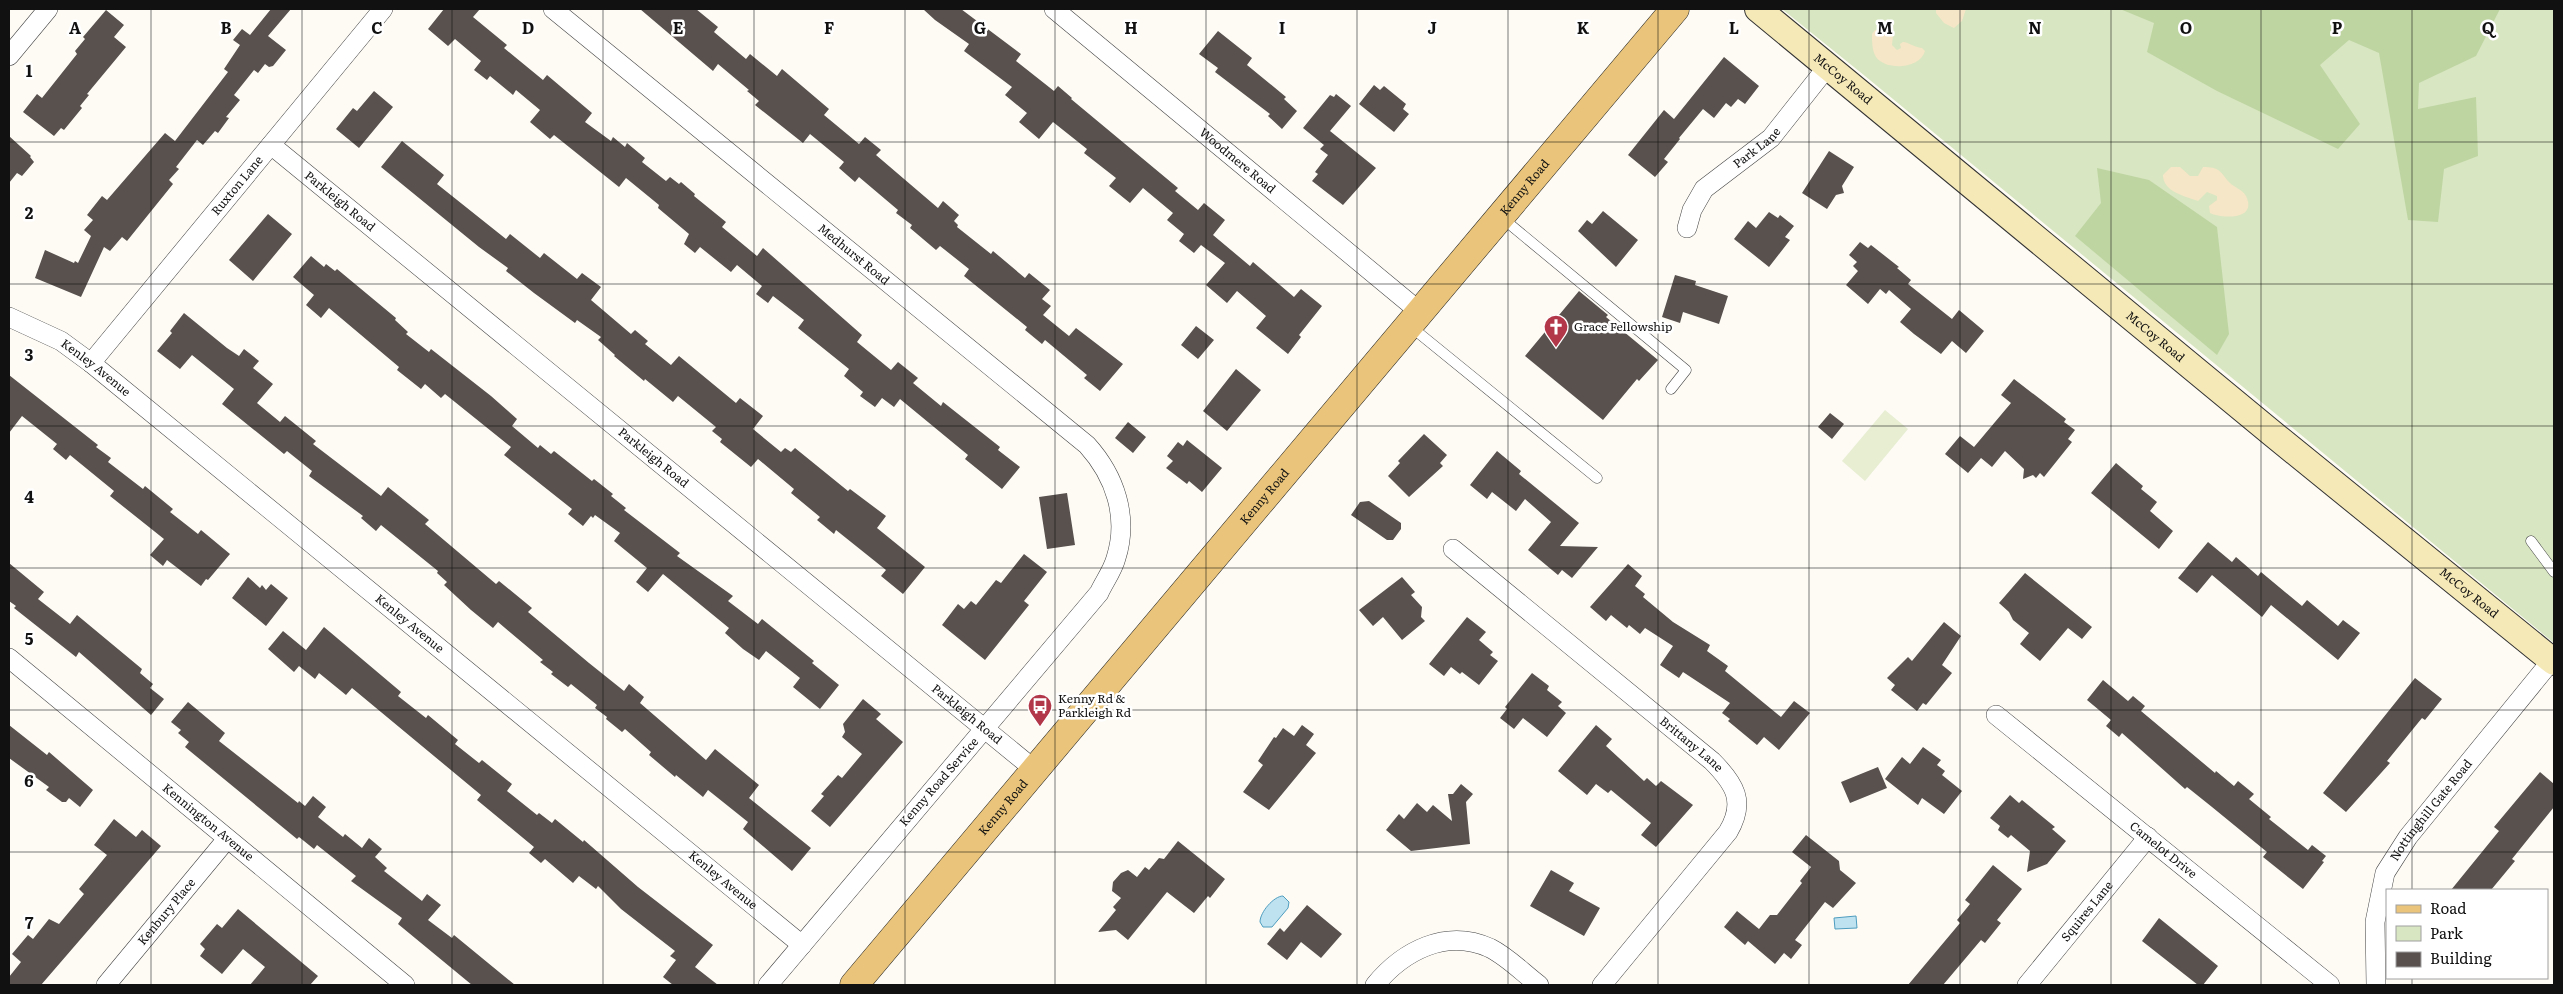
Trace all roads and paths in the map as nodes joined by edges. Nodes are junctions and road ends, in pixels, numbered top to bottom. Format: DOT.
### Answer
graph roads {
  1 [pos="48,9"];
  2 [pos="383,9"];
  3 [pos="554,9"];
  4 [pos="1054,9"];
  5 [pos="1675,9"];
  6 [pos="1758,9"];
  7 [pos="9,56"];
  8 [pos="1828,66"];
  9 [pos="271,146"];
  10 [pos="1500,216"];
  11 [pos="1687,228"];
  12 [pos="9,317"];
  13 [pos="1415,318"];
  14 [pos="91,364"];
  15 [pos="1671,389"];
  16 [pos="1597,478"];
  17 [pos="1122,520"];
  18 [pos="2531,541"];
  19 [pos="1453,549"];
  20 [pos="2554,572"];
  21 [pos="9,658"];
  22 [pos="2553,661"];
  23 [pos="1996,715"];
  24 [pos="985,729"];
  25 [pos="1035,770"];
  26 [pos="2148,837"];
  27 [pos="227,839"];
  28 [pos="802,945"];
  29 [pos="106,985"];
  30 [pos="405,985"];
  31 [pos="768,985"];
  32 [pos="854,985"];
  33 [pos="1375,985"];
  34 [pos="1539,985"];
  35 [pos="1602,985"];
  36 [pos="2027,985"];
  37 [pos="2330,985"];
  38 [pos="2376,985"];
  1 -- 7 [label="street"];
  2 -- 9 [label="street, Ruxton Lane"];
  3 -- 17 [label="street, Medhurst Road"];
  4 -- 13 [label="street, Woodmere Road"];
  5 -- 10 [label="main road, Kenny Road"];
  6 -- 8 [label="main road, McCoy Road"];
  8 -- 11 [label="street, Park Lane"];
  8 -- 22 [label="main road, McCoy Road"];
  9 -- 14 [label="street, Ruxton Lane"];
  9 -- 24 [label="street, Parkleigh Road"];
  10 -- 13 [label="main road, Kenny Road"];
  10 -- 15 [label="lane"];
  12 -- 14 [label="street, Kenley Avenue"];
  13 -- 16 [label="lane"];
  13 -- 25 [label="main road, Kenny Road"];
  14 -- 28 [label="street, Kenley Avenue"];
  17 -- 24 [label="street, Kenny Road Service"];
  18 -- 20 [label="lane"];
  19 -- 35 [label="street, Brittany Lane"];
  21 -- 27 [label="street, Kennington Avenue"];
  22 -- 38 [label="street, Nottinghill Gate Road"];
  23 -- 26 [label="street, Camelot Drive"];
  24 -- 25 [label="street, Parkleigh Road"];
  24 -- 28 [label="street, Kenny Road Service"];
  25 -- 32 [label="main road, Kenny Road"];
  26 -- 36 [label="street, Squires Lane"];
  26 -- 37 [label="street, Camelot Drive"];
  27 -- 29 [label="street, Kenbury Place"];
  27 -- 30 [label="street, Kennington Avenue"];
  28 -- 31 [label="street, Kenny Road Service"];
  33 -- 34 [label="street"];
}
